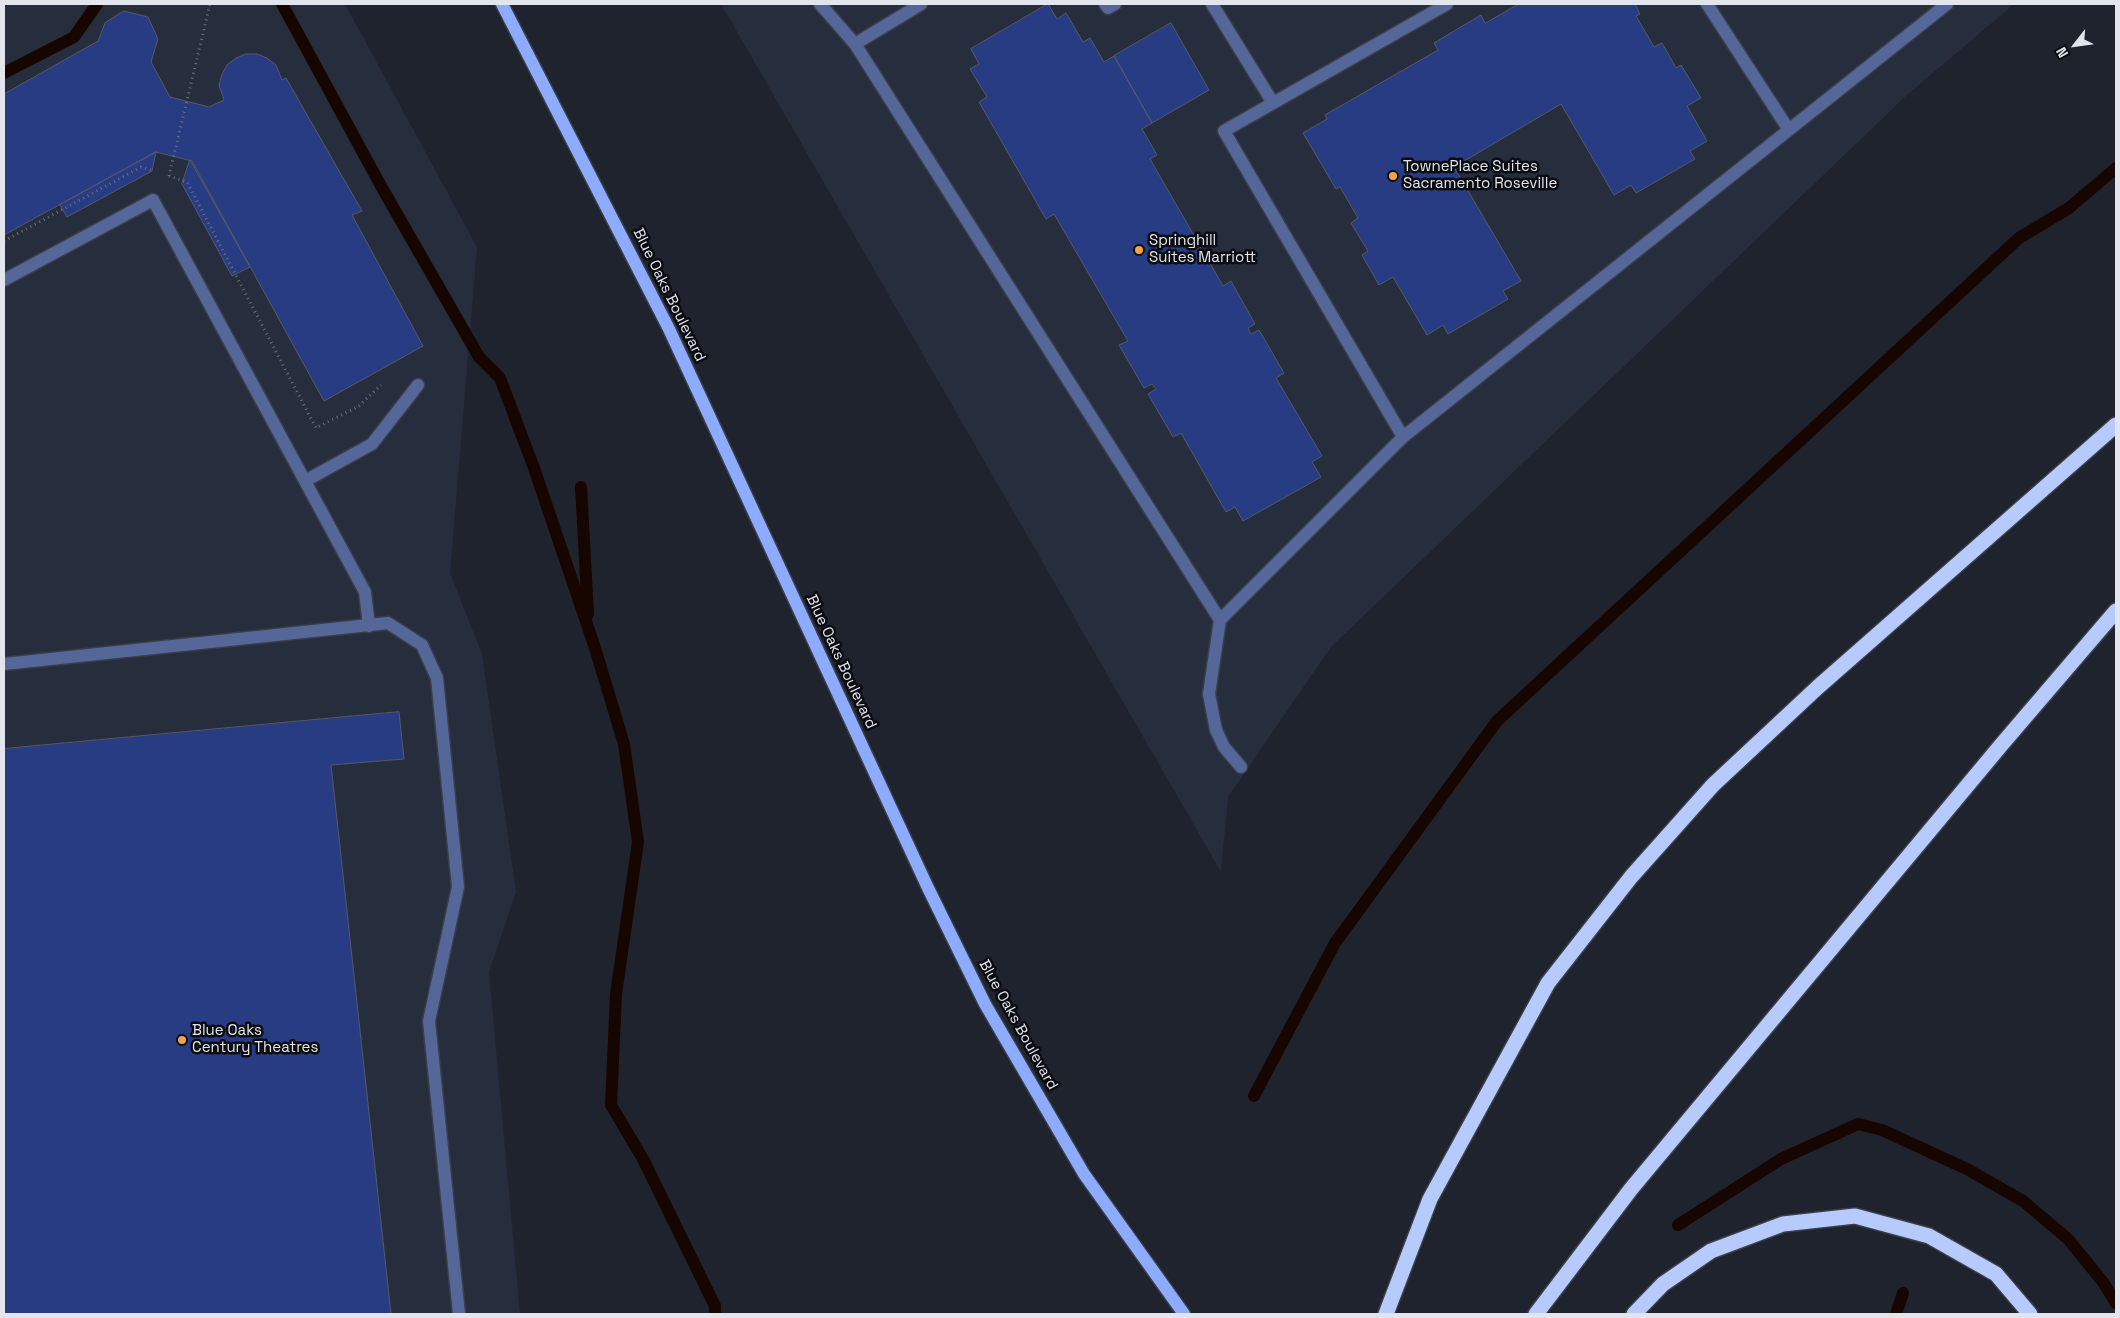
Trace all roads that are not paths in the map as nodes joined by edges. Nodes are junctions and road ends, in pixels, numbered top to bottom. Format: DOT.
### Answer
graph roads {
  1 [pos="502,4"];
  2 [pos="820,4"];
  3 [pos="921,4"];
  4 [pos="1105,4"];
  5 [pos="1115,4"];
  6 [pos="1212,4"];
  7 [pos="1447,4"];
  8 [pos="1706,4"];
  9 [pos="1947,4"];
  10 [pos="854,44"];
  11 [pos="1273,103"];
  12 [pos="1789,130"];
  13 [pos="4,280"];
  14 [pos="418,384"];
  15 [pos="2116,425"];
  16 [pos="1403,437"];
  17 [pos="305,481"];
  18 [pos="2116,611"];
  19 [pos="1220,620"];
  20 [pos="369,626"];
  21 [pos="4,664"];
  22 [pos="1241,767"];
  23 [pos="459,1314"];
  24 [pos="1184,1314"];
  25 [pos="1386,1314"];
  26 [pos="1536,1314"];
  27 [pos="1634,1314"];
  28 [pos="2030,1314"];
  1 -- 24 [label="main road, Blue Oaks Boulevard"];
  2 -- 10 [label="lane"];
  3 -- 10 [label="lane"];
  4 -- 5 [label="lane"];
  6 -- 11 [label="lane"];
  7 -- 11 [label="lane"];
  8 -- 12 [label="lane"];
  9 -- 12 [label="lane"];
  10 -- 19 [label="lane"];
  11 -- 16 [label="lane"];
  12 -- 16 [label="lane"];
  13 -- 17 [label="lane"];
  14 -- 17 [label="lane"];
  15 -- 25 [label="highway"];
  16 -- 19 [label="lane"];
  17 -- 20 [label="lane"];
  18 -- 26 [label="highway"];
  19 -- 22 [label="lane"];
  20 -- 21 [label="lane"];
  20 -- 23 [label="lane"];
  27 -- 28 [label="highway"];
}
